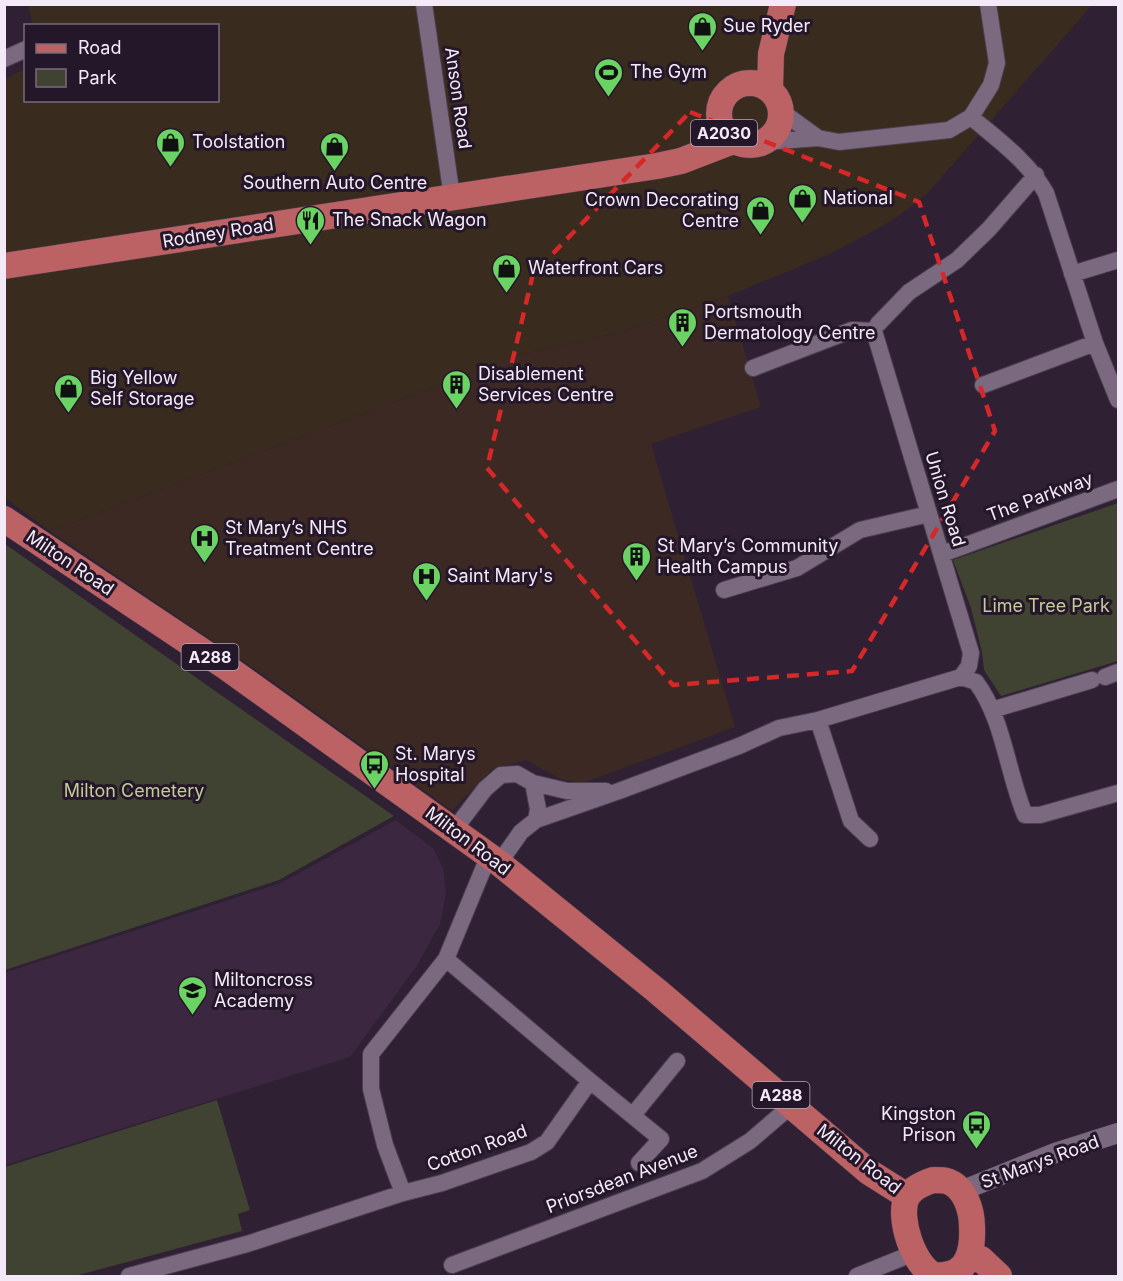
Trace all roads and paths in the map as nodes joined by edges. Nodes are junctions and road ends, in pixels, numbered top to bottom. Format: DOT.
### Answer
graph roads {
  1 [pos="424,4"];
  2 [pos="988,4"];
  3 [pos="782,12"];
  4 [pos="24,50"];
  5 [pos="4,59"];
  6 [pos="735,86"];
  7 [pos="776,101"];
  8 [pos="718,117"];
  9 [pos="971,117"];
  10 [pos="818,138"];
  11 [pos="733,141"];
  12 [pos="765,142"];
  13 [pos="681,161"];
  14 [pos="1036,175"];
  15 [pos="452,197"];
  16 [pos="1119,260"];
  17 [pos="4,266"];
  18 [pos="1072,274"];
  19 [pos="876,327"];
  20 [pos="1095,343"];
  21 [pos="753,368"];
  22 [pos="983,385"];
  23 [pos="1119,400"];
  24 [pos="1119,489"];
  25 [pos="928,514"];
  26 [pos="4,519"];
  27 [pos="942,554"];
  28 [pos="724,590"];
  29 [pos="1105,676"];
  30 [pos="961,677"];
  31 [pos="992,710"];
  32 [pos="818,720"];
  33 [pos="533,783"];
  34 [pos="619,792"];
  35 [pos="1119,793"];
  36 [pos="536,820"];
  37 [pos="454,830"];
  38 [pos="870,840"];
  39 [pos="494,859"];
  40 [pos="446,958"];
  41 [pos="677,1061"];
  42 [pos="590,1082"];
  43 [pos="792,1105"];
  44 [pos="633,1115"];
  45 [pos="1119,1133"];
  46 [pos="639,1163"];
  47 [pos="961,1191"];
  48 [pos="403,1193"];
  49 [pos="907,1197"];
  50 [pos="914,1253"];
  51 [pos="970,1254"];
  52 [pos="453,1265"];
  53 [pos="129,1276"];
  54 [pos="857,1276"];
  55 [pos="936,1276"];
  56 [pos="999,1276"];
  1 -- 15 [label="street, Anson Road"];
  2 -- 9 [label="street"];
  3 -- 6 [label="main road, A2030"];
  3 -- 7 [label="main road, A2030"];
  4 -- 5 [label="street"];
  6 -- 7 [label="main road"];
  6 -- 8 [label="main road, A2030"];
  7 -- 10 [label="street"];
  7 -- 12 [label="main road, A2030"];
  8 -- 11 [label="main road, A2030"];
  8 -- 13 [label="main road, A2030"];
  9 -- 10 [label="street"];
  9 -- 14 [label="street"];
  10 -- 12 [label="street"];
  11 -- 12 [label="main road, A2030"];
  11 -- 13 [label="main road, Rodney Road / A2030"];
  13 -- 15 [label="main road, Rodney Road / A2030"];
  14 -- 18 [label="street"];
  14 -- 19 [label="street"];
  15 -- 17 [label="main road, Rodney Road / A2030"];
  16 -- 18 [label="street"];
  18 -- 20 [label="street"];
  19 -- 21 [label="street"];
  19 -- 25 [label="street, Union Road"];
  20 -- 22 [label="street"];
  20 -- 23 [label="street"];
  24 -- 27 [label="street, The Parkway"];
  25 -- 27 [label="street, Union Road"];
  25 -- 28 [label="street"];
  26 -- 37 [label="main road, Milton Road / A288"];
  27 -- 30 [label="street, Union Road"];
  29 -- 31 [label="street"];
  30 -- 31 [label="street"];
  30 -- 32 [label="street"];
  31 -- 35 [label="street"];
  32 -- 34 [label="street"];
  32 -- 38 [label="street"];
  33 -- 34 [label="street"];
  33 -- 36 [label="street"];
  33 -- 37 [label="street"];
  34 -- 36 [label="street"];
  36 -- 39 [label="street"];
  37 -- 39 [label="main road, Milton Road / A288"];
  39 -- 40 [label="street"];
  39 -- 43 [label="main road, Milton Road / A288"];
  40 -- 42 [label="street"];
  40 -- 48 [label="street"];
  41 -- 44 [label="street"];
  42 -- 44 [label="street"];
  42 -- 48 [label="street, Cotton Road"];
  43 -- 49 [label="main road, Milton Road / A288"];
  43 -- 52 [label="street, Priorsdean Avenue"];
  44 -- 46 [label="street"];
  45 -- 47 [label="street, St Marys Road"];
  47 -- 49 [label="main road"];
  47 -- 51 [label="main road"];
  48 -- 53 [label="street, Cotton Road"];
  49 -- 50 [label="main road"];
  50 -- 54 [label="street"];
  50 -- 55 [label="main road"];
  51 -- 55 [label="main road"];
  51 -- 56 [label="main road"];
}
